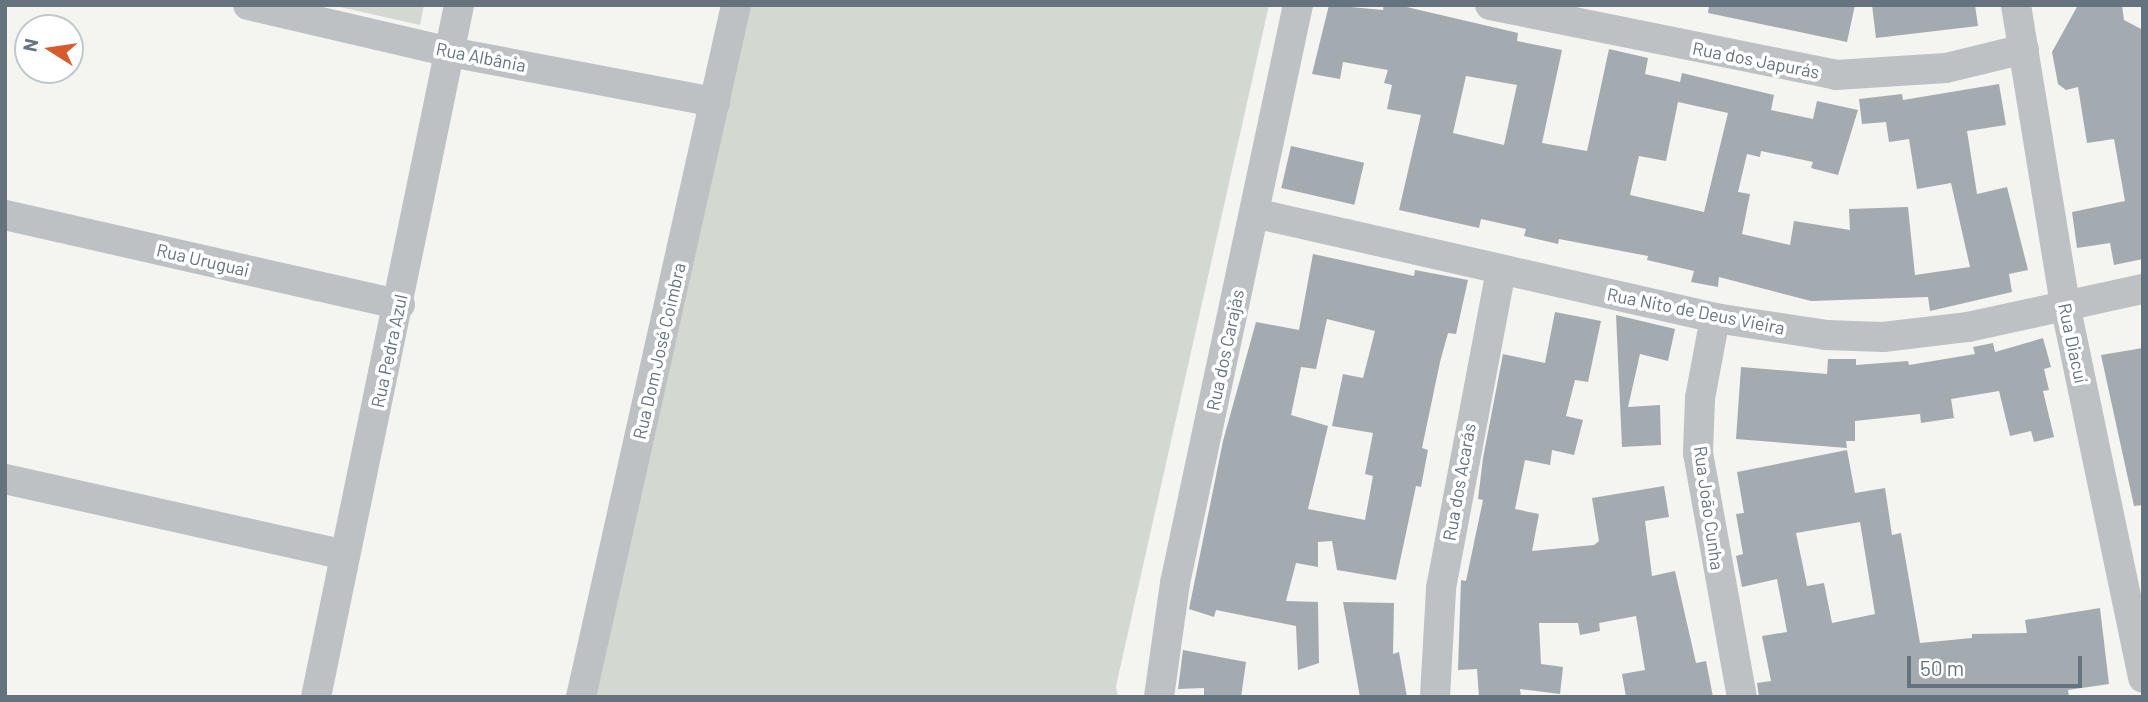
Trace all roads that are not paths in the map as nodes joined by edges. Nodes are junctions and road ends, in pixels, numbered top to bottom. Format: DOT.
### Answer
graph roads {
  1 [pos="248,5"];
  2 [pos="459,5"];
  3 [pos="736,5"];
  4 [pos="1298,5"];
  5 [pos="1490,5"];
  6 [pos="2016,5"];
  7 [pos="2024,49"];
  8 [pos="450,51"];
  9 [pos="715,102"];
  10 [pos="1254,214"];
  11 [pos="5,215"];
  12 [pos="1500,270"];
  13 [pos="2143,289"];
  14 [pos="2065,304"];
  15 [pos="400,305"];
  16 [pos="1715,318"];
  17 [pos="5,479"];
  18 [pos="344,555"];
  19 [pos="2143,678"];
  20 [pos="316,697"];
  21 [pos="581,697"];
  22 [pos="1159,697"];
  23 [pos="1435,697"];
  24 [pos="1742,697"];
  1 -- 8 [label="street, Rua Albânia"];
  2 -- 8 [label="street, Rua Pedra Azul"];
  3 -- 9 [label="street, Rua Dom José Coimbra"];
  4 -- 10 [label="street, Rua dos Carajás"];
  5 -- 7 [label="street, Rua dos Japurás"];
  6 -- 7 [label="street, Rua Diacuí"];
  7 -- 14 [label="street, Rua Diacuí"];
  8 -- 9 [label="street, Rua Albânia"];
  8 -- 15 [label="street, Rua Pedra Azul"];
  9 -- 21 [label="street, Rua Dom José Coimbra"];
  10 -- 12 [label="street, Rua Nito de Deus Vieira"];
  10 -- 22 [label="street, Rua dos Carajás"];
  11 -- 15 [label="street, Rua Uruguai"];
  12 -- 16 [label="street, Rua Nito de Deus Vieira"];
  12 -- 23 [label="street, Rua dos Acarás"];
  13 -- 14 [label="street, Rua Nito de Deus Vieira"];
  14 -- 16 [label="street, Rua Nito de Deus Vieira"];
  14 -- 19 [label="street, Rua Diacuí"];
  15 -- 18 [label="street, Rua Pedra Azul"];
  16 -- 24 [label="street, Rua João Cunha"];
  17 -- 18 [label="street"];
  18 -- 20 [label="street, Rua Pedra Azul"];
}
